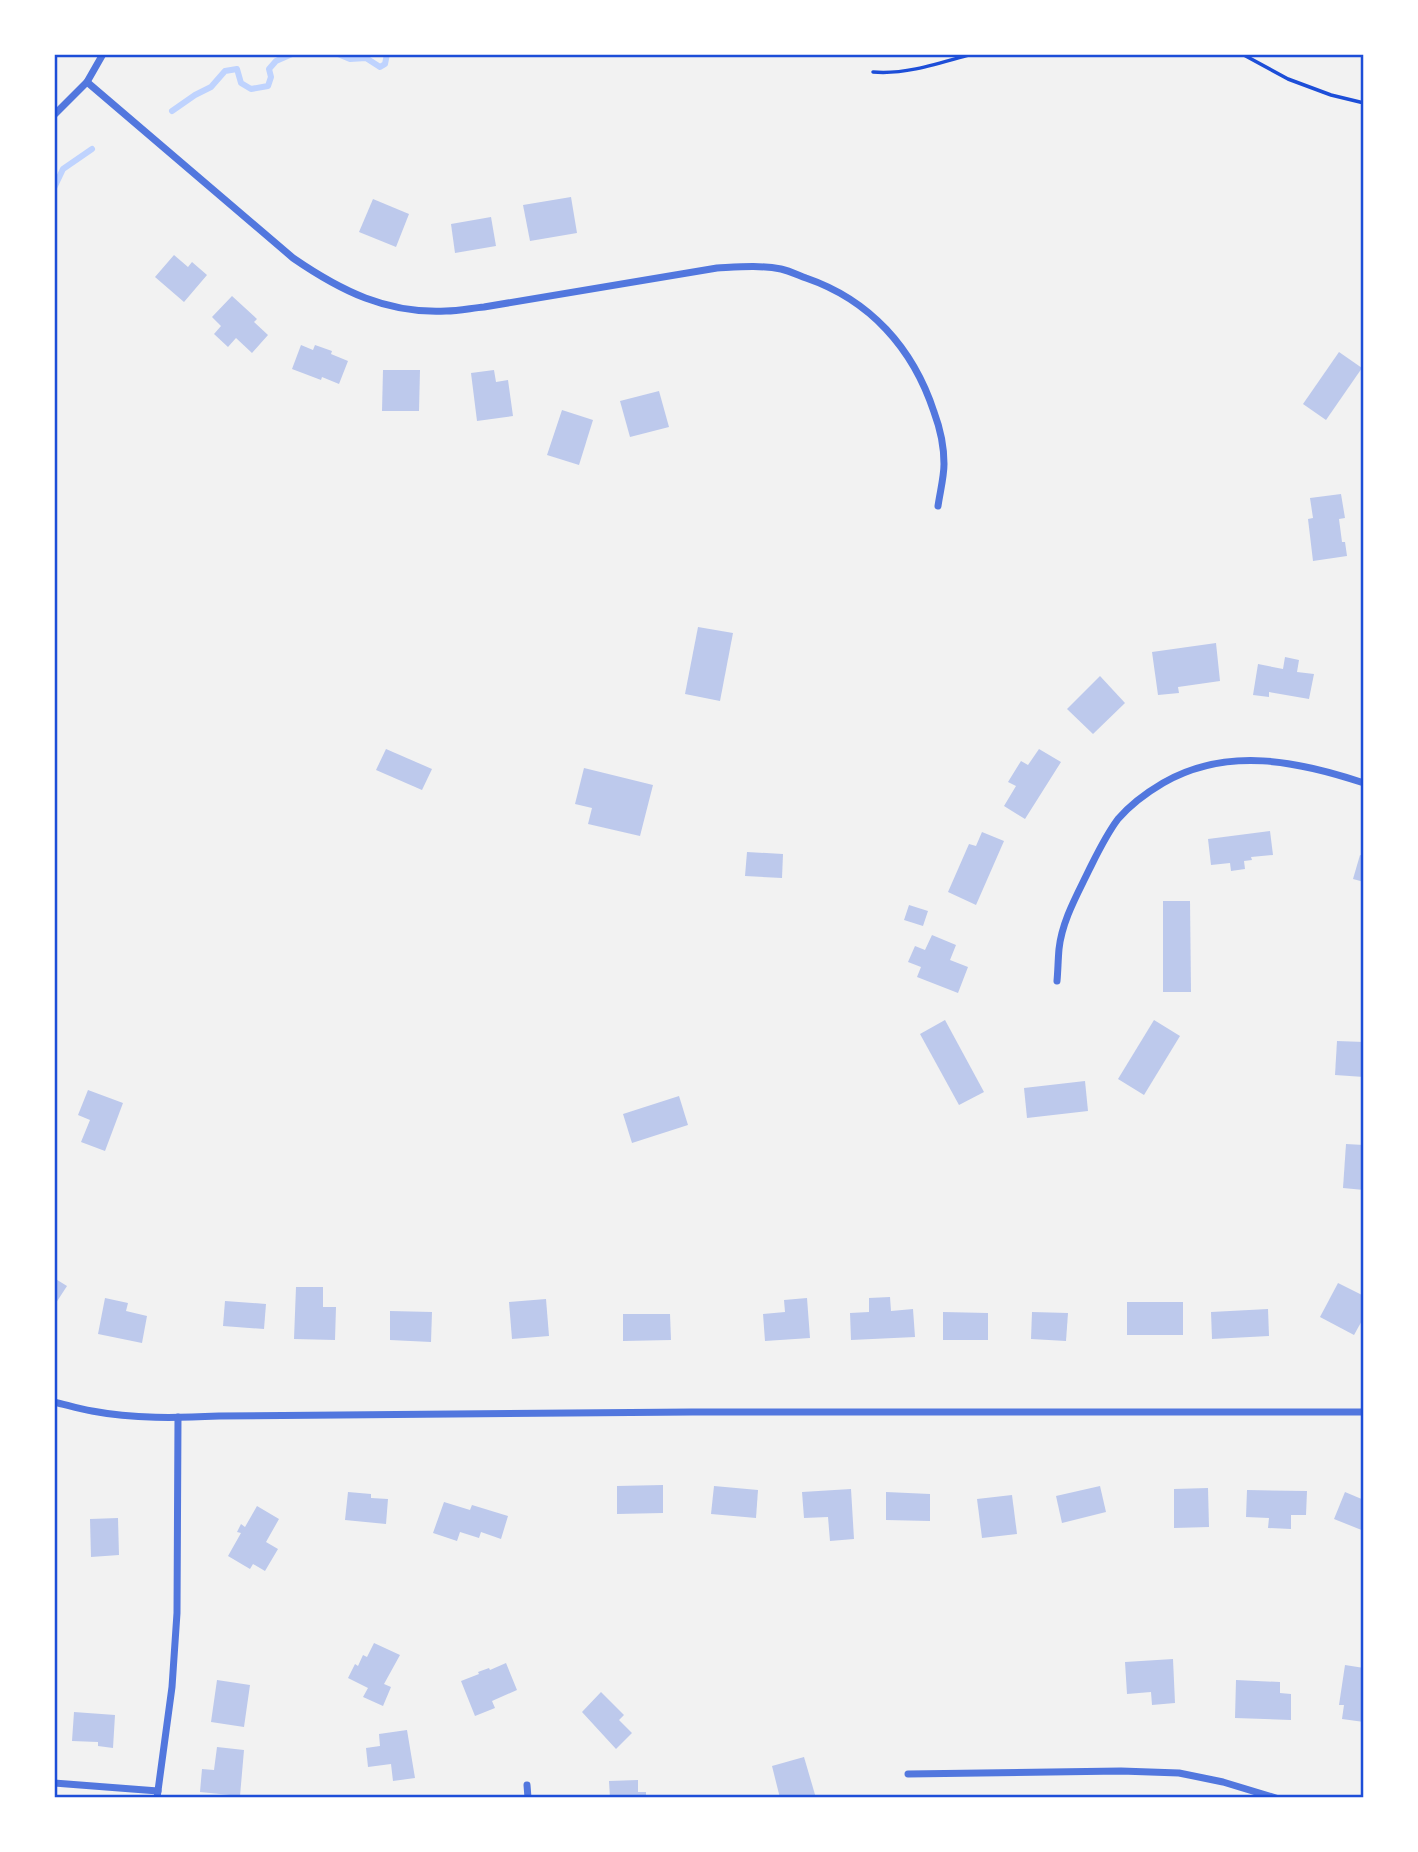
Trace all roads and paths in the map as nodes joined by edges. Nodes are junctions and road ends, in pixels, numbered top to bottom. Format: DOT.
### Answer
graph roads {
  1 [pos="103,54"];
  2 [pos="972,54"];
  3 [pos="1242,54"];
  4 [pos="873,72"];
  5 [pos="87,82"];
  6 [pos="1364,103"];
  7 [pos="54,115"];
  8 [pos="938,506"];
  9 [pos="1364,783"];
  10 [pos="1057,981"];
  11 [pos="54,1402"];
  12 [pos="1364,1412"];
  13 [pos="178,1418"];
  14 [pos="908,1774"];
  15 [pos="54,1783"];
  16 [pos="527,1786"];
  17 [pos="157,1795"];
  18 [pos="528,1798"];
  19 [pos="1276,1798"];
  1 -- 5 [label="street"];
  2 -- 4 [label="path"];
  3 -- 6 [label="path"];
  5 -- 7 [label="street"];
  5 -- 8 [label="street"];
  9 -- 10 [label="street"];
  11 -- 13 [label="street"];
  12 -- 13 [label="street"];
  13 -- 17 [label="street"];
  14 -- 19 [label="street"];
  15 -- 17 [label="street"];
  16 -- 18 [label="street"];
}
